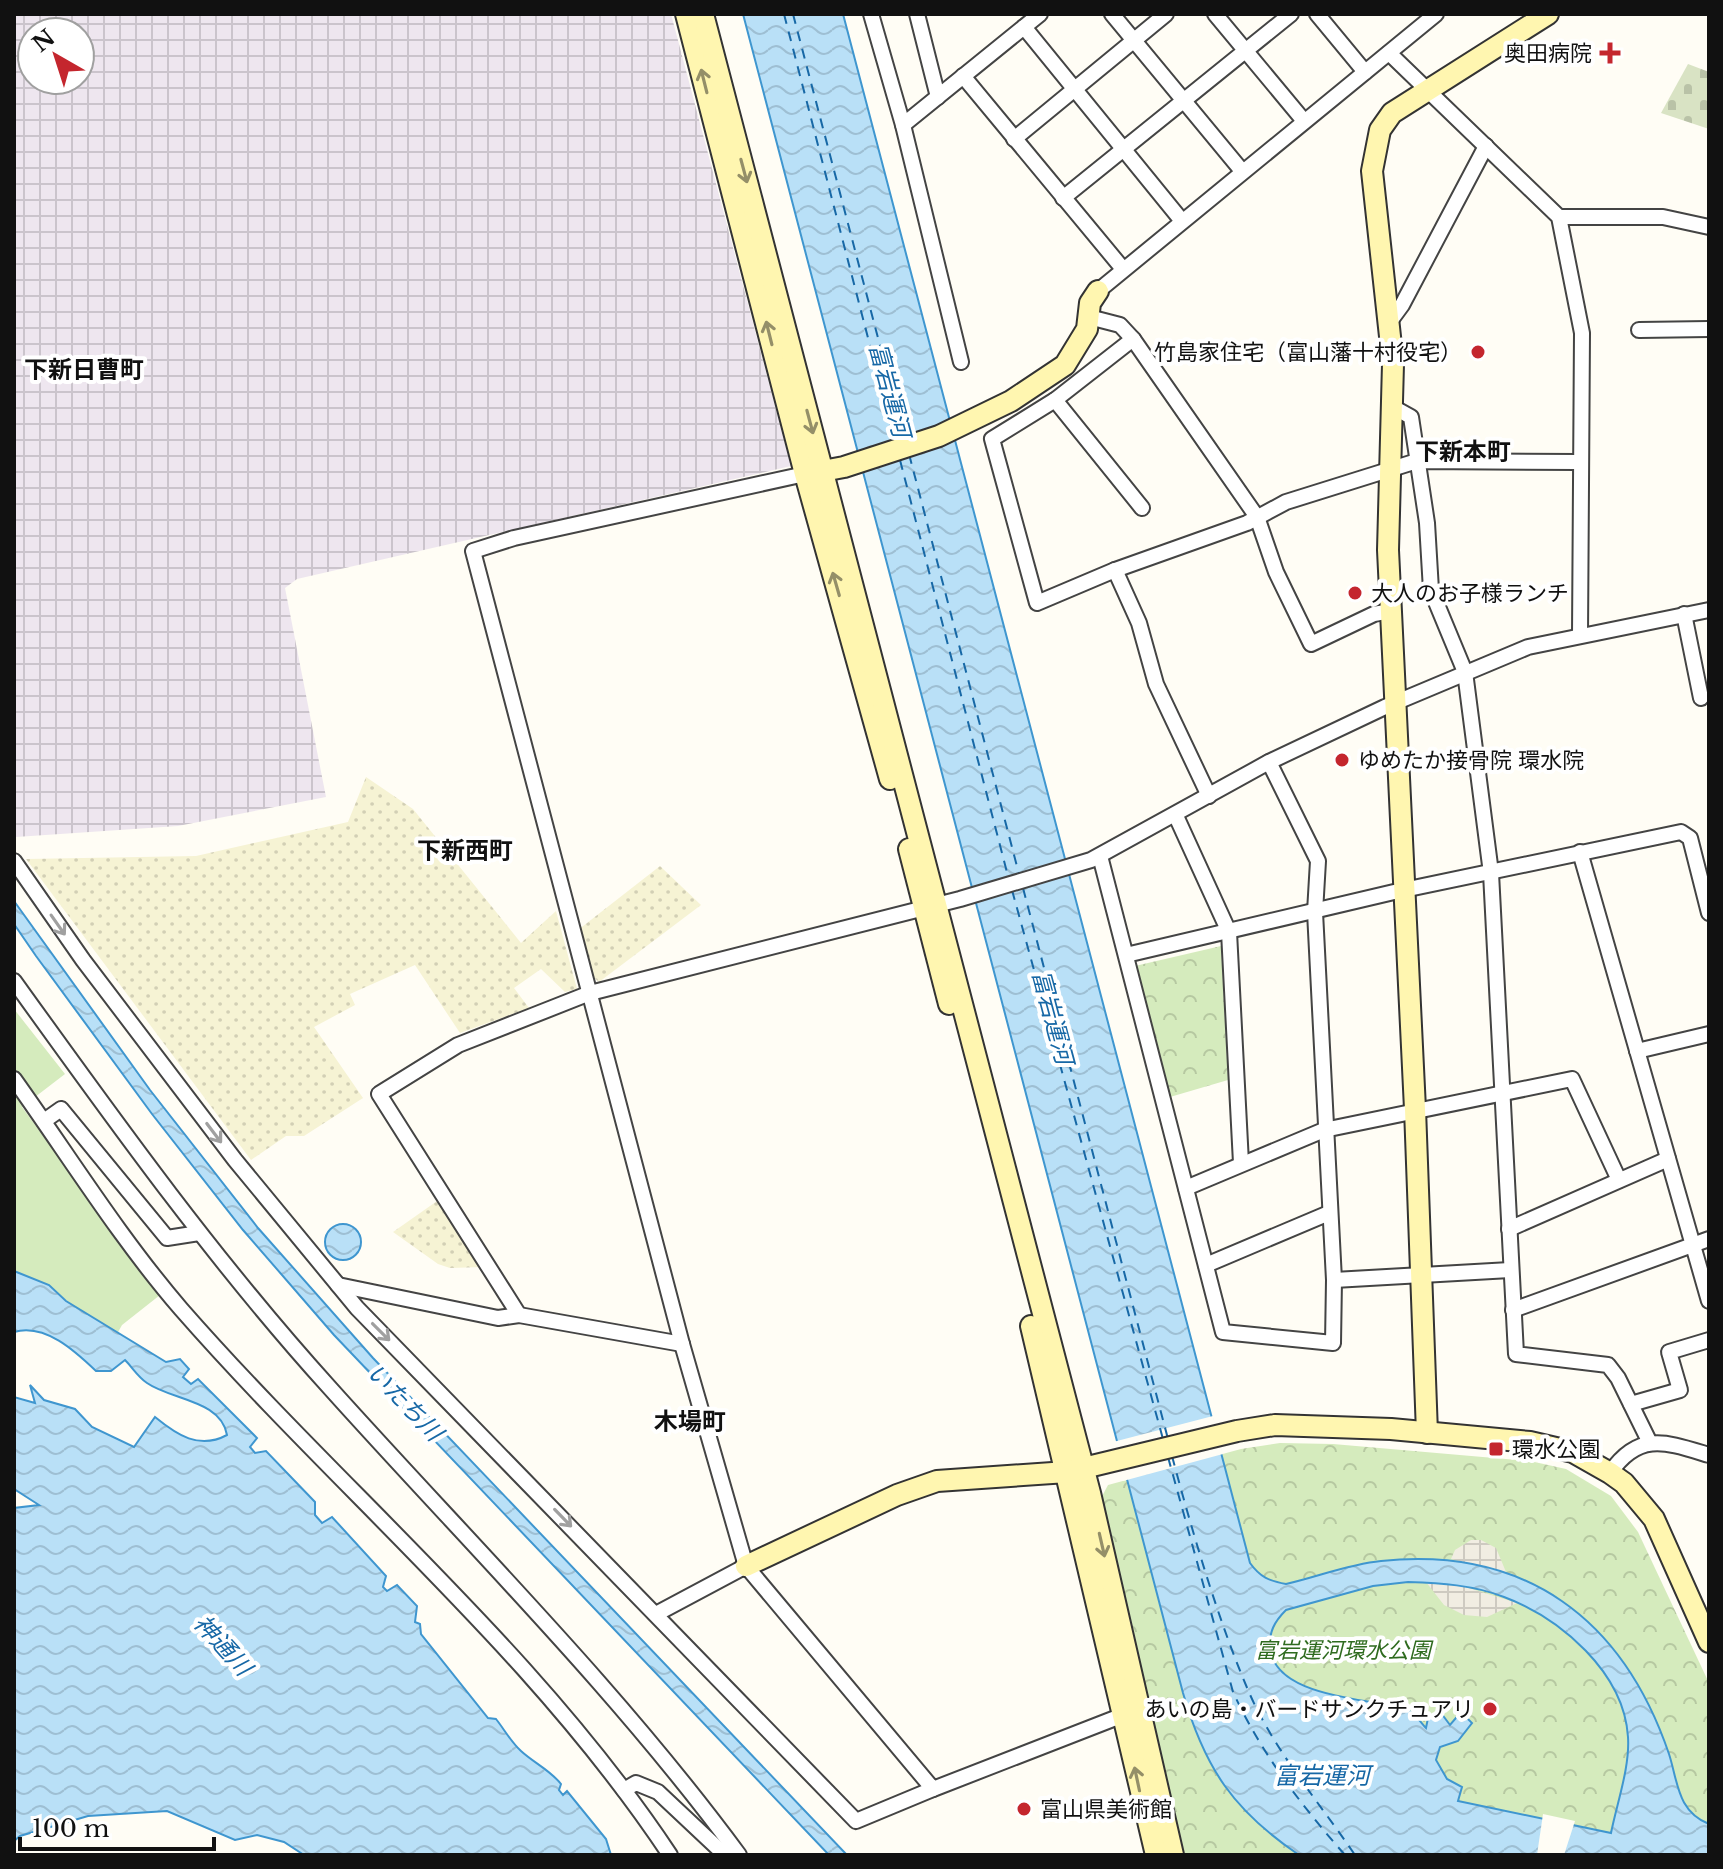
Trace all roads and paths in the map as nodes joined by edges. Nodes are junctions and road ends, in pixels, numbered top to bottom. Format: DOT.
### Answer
graph roads {
  1 [pos="686,14"];
  2 [pos="703,14"];
  3 [pos="871,14"];
  4 [pos="917,14"];
  5 [pos="1040,14"];
  6 [pos="1112,14"];
  7 [pos="1166,14"];
  8 [pos="1215,14"];
  9 [pos="1291,14"];
  10 [pos="1317,14"];
  11 [pos="1436,14"];
  12 [pos="1548,14"];
  13 [pos="1024,27"];
  14 [pos="1134,40"];
  15 [pos="1245,51"];
  16 [pos="1389,53"];
  17 [pos="1365,72"];
  18 [pos="963,76"];
  19 [pos="1074,89"];
  20 [pos="1425,90"];
  21 [pos="938,97"];
  22 [pos="1184,100"];
  23 [pos="1304,121"];
  24 [pos="903,125"];
  25 [pos="1014,139"];
  26 [pos="1486,146"];
  27 [pos="1123,149"];
  28 [pos="1242,171"];
  29 [pos="1063,198"];
  30 [pos="1559,217"];
  31 [pos="1182,221"];
  32 [pos="1709,228"];
  33 [pos="1123,269"];
  34 [pos="1098,291"];
  35 [pos="1089,317"];
  36 [pos="1388,324"];
  37 [pos="1709,329"];
  38 [pos="1639,330"];
  39 [pos="1133,339"];
  40 [pos="961,362"];
  41 [pos="1055,400"];
  42 [pos="1393,407"];
  43 [pos="1417,461"];
  44 [pos="1578,462"];
  45 [pos="1391,468"];
  46 [pos="814,472"];
  47 [pos="1142,508"];
  48 [pos="1257,517"];
  49 [pos="1115,570"];
  50 [pos="1709,610"];
  51 [pos="1391,611"];
  52 [pos="1684,614"];
  53 [pos="1580,635"];
  54 [pos="1465,672"];
  55 [pos="1701,698"];
  56 [pos="1396,702"];
  57 [pos="1269,762"];
  58 [pos="1209,796"];
  59 [pos="1176,816"];
  60 [pos="1580,852"];
  61 [pos="1100,856"];
  62 [pos="14,861"];
  63 [pos="1491,873"];
  64 [pos="1404,890"];
  65 [pos="931,907"];
  66 [pos="1315,912"];
  67 [pos="1709,913"];
  68 [pos="1229,932"];
  69 [pos="1126,955"];
  70 [pos="14,981"];
  71 [pos="590,993"];
  72 [pos="1709,1034"];
  73 [pos="1637,1051"];
  74 [pos="14,1079"];
  75 [pos="1502,1091"];
  76 [pos="1415,1109"];
  77 [pos="44,1121"];
  78 [pos="1324,1130"];
  79 [pos="1668,1159"];
  80 [pos="1241,1163"];
  81 [pos="1619,1180"];
  82 [pos="1186,1188"];
  83 [pos="1329,1213"];
  84 [pos="1509,1229"];
  85 [pos="199,1233"];
  86 [pos="1709,1239"];
  87 [pos="1692,1243"];
  88 [pos="1206,1265"];
  89 [pos="1510,1270"];
  90 [pos="1423,1276"];
  91 [pos="1334,1280"];
  92 [pos="338,1285"];
  93 [pos="1709,1301"];
  94 [pos="1513,1310"];
  95 [pos="519,1315"];
  96 [pos="1709,1340"];
  97 [pos="682,1344"];
  98 [pos="1631,1404"];
  99 [pos="1427,1433"];
  100 [pos="1649,1441"];
  101 [pos="1709,1455"];
  102 [pos="1075,1471"];
  103 [pos="1610,1473"];
  104 [pos="746,1566"];
  105 [pos="656,1614"];
  106 [pos="1709,1642"];
  107 [pos="1131,1712"];
  108 [pos="933,1789"];
  109 [pos="624,1790"];
  110 [pos="670,1855"];
  111 [pos="725,1855"];
  112 [pos="739,1855"];
  113 [pos="1156,1855"];
  114 [pos="1173,1855"];
  46 -- 1 [label="street, one-way"];
  2 -- 46 [label="street, one-way"];
  3 -- 24 [label="street"];
  4 -- 21 [label="street"];
  5 -- 13 [label="street"];
  6 -- 14 [label="street"];
  7 -- 14 [label="street"];
  8 -- 15 [label="street"];
  9 -- 15 [label="street"];
  10 -- 17 [label="street"];
  11 -- 16 [label="street"];
  12 -- 20 [label="street"];
  13 -- 18 [label="street"];
  13 -- 19 [label="street"];
  14 -- 19 [label="street"];
  14 -- 22 [label="street"];
  15 -- 22 [label="street"];
  15 -- 23 [label="street"];
  16 -- 17 [label="street"];
  16 -- 20 [label="street"];
  17 -- 23 [label="street"];
  18 -- 21 [label="street"];
  18 -- 25 [label="street"];
  19 -- 25 [label="street"];
  19 -- 27 [label="street"];
  20 -- 26 [label="street"];
  20 -- 36 [label="street"];
  21 -- 24 [label="street"];
  22 -- 27 [label="street"];
  22 -- 28 [label="street"];
  23 -- 28 [label="street"];
  24 -- 40 [label="street"];
  25 -- 29 [label="street"];
  26 -- 30 [label="street"];
  26 -- 36 [label="street"];
  27 -- 29 [label="street"];
  27 -- 31 [label="street"];
  28 -- 31 [label="street"];
  29 -- 33 [label="street"];
  30 -- 32 [label="street"];
  30 -- 44 [label="street"];
  31 -- 33 [label="street"];
  33 -- 34 [label="street"];
  34 -- 35 [label="street"];
  35 -- 39 [label="street"];
  35 -- 46 [label="street"];
  36 -- 42 [label="street"];
  37 -- 38 [label="street"];
  39 -- 41 [label="street"];
  39 -- 48 [label="street"];
  41 -- 47 [label="street"];
  41 -- 49 [label="street"];
  42 -- 43 [label="street"];
  42 -- 45 [label="street"];
  43 -- 44 [label="street"];
  43 -- 45 [label="street"];
  43 -- 54 [label="street"];
  44 -- 53 [label="street"];
  45 -- 48 [label="street"];
  45 -- 51 [label="street"];
  46 -- 65 [label="street"];
  46 -- 71 [label="street"];
  48 -- 49 [label="street"];
  48 -- 51 [label="street"];
  49 -- 58 [label="street"];
  50 -- 52 [label="street"];
  51 -- 56 [label="street"];
  52 -- 53 [label="street"];
  52 -- 55 [label="street"];
  53 -- 54 [label="street"];
  54 -- 56 [label="street"];
  54 -- 63 [label="street"];
  56 -- 57 [label="street"];
  56 -- 64 [label="street"];
  57 -- 58 [label="street"];
  57 -- 66 [label="street"];
  58 -- 59 [label="street"];
  59 -- 61 [label="street"];
  59 -- 68 [label="street"];
  60 -- 63 [label="street"];
  60 -- 67 [label="street"];
  60 -- 73 [label="street"];
  61 -- 65 [label="street"];
  61 -- 69 [label="street"];
  62 -- 92 [label="street, one-way"];
  63 -- 64 [label="street"];
  63 -- 75 [label="street"];
  64 -- 66 [label="street"];
  64 -- 76 [label="street"];
  65 -- 71 [label="street"];
  65 -- 102 [label="street"];
  66 -- 68 [label="street"];
  66 -- 78 [label="street"];
  68 -- 69 [label="street"];
  68 -- 80 [label="street"];
  69 -- 82 [label="street"];
  70 -- 85 [label="street"];
  71 -- 95 [label="street"];
  71 -- 97 [label="street"];
  72 -- 73 [label="street"];
  73 -- 79 [label="street"];
  74 -- 77 [label="street"];
  75 -- 76 [label="street"];
  75 -- 81 [label="street"];
  75 -- 84 [label="street"];
  76 -- 78 [label="street"];
  76 -- 90 [label="street"];
  77 -- 85 [label="street"];
  77 -- 109 [label="street"];
  78 -- 80 [label="street"];
  78 -- 83 [label="street"];
  79 -- 81 [label="street"];
  79 -- 87 [label="street"];
  80 -- 82 [label="street"];
  81 -- 84 [label="street"];
  82 -- 88 [label="street"];
  83 -- 88 [label="street"];
  83 -- 91 [label="street"];
  84 -- 89 [label="street"];
  85 -- 112 [label="street"];
  86 -- 87 [label="street"];
  87 -- 93 [label="street"];
  87 -- 94 [label="street"];
  88 -- 91 [label="street"];
  89 -- 90 [label="street"];
  89 -- 94 [label="street"];
  90 -- 91 [label="street"];
  90 -- 99 [label="street"];
  92 -- 95 [label="street"];
  92 -- 105 [label="street, one-way"];
  94 -- 98 [label="street"];
  95 -- 97 [label="street"];
  96 -- 98 [label="street"];
  97 -- 104 [label="street"];
  98 -- 100 [label="street"];
  99 -- 102 [label="street"];
  99 -- 103 [label="street"];
  100 -- 101 [label="street"];
  100 -- 103 [label="street"];
  102 -- 104 [label="street"];
  102 -- 107 [label="street"];
  103 -- 106 [label="street"];
  104 -- 105 [label="street"];
  104 -- 108 [label="street"];
  105 -- 108 [label="street"];
  107 -- 108 [label="street"];
  113 -- 107 [label="street, one-way"];
  107 -- 114 [label="street"];
  109 -- 110 [label="street"];
  109 -- 111 [label="street"];
}
